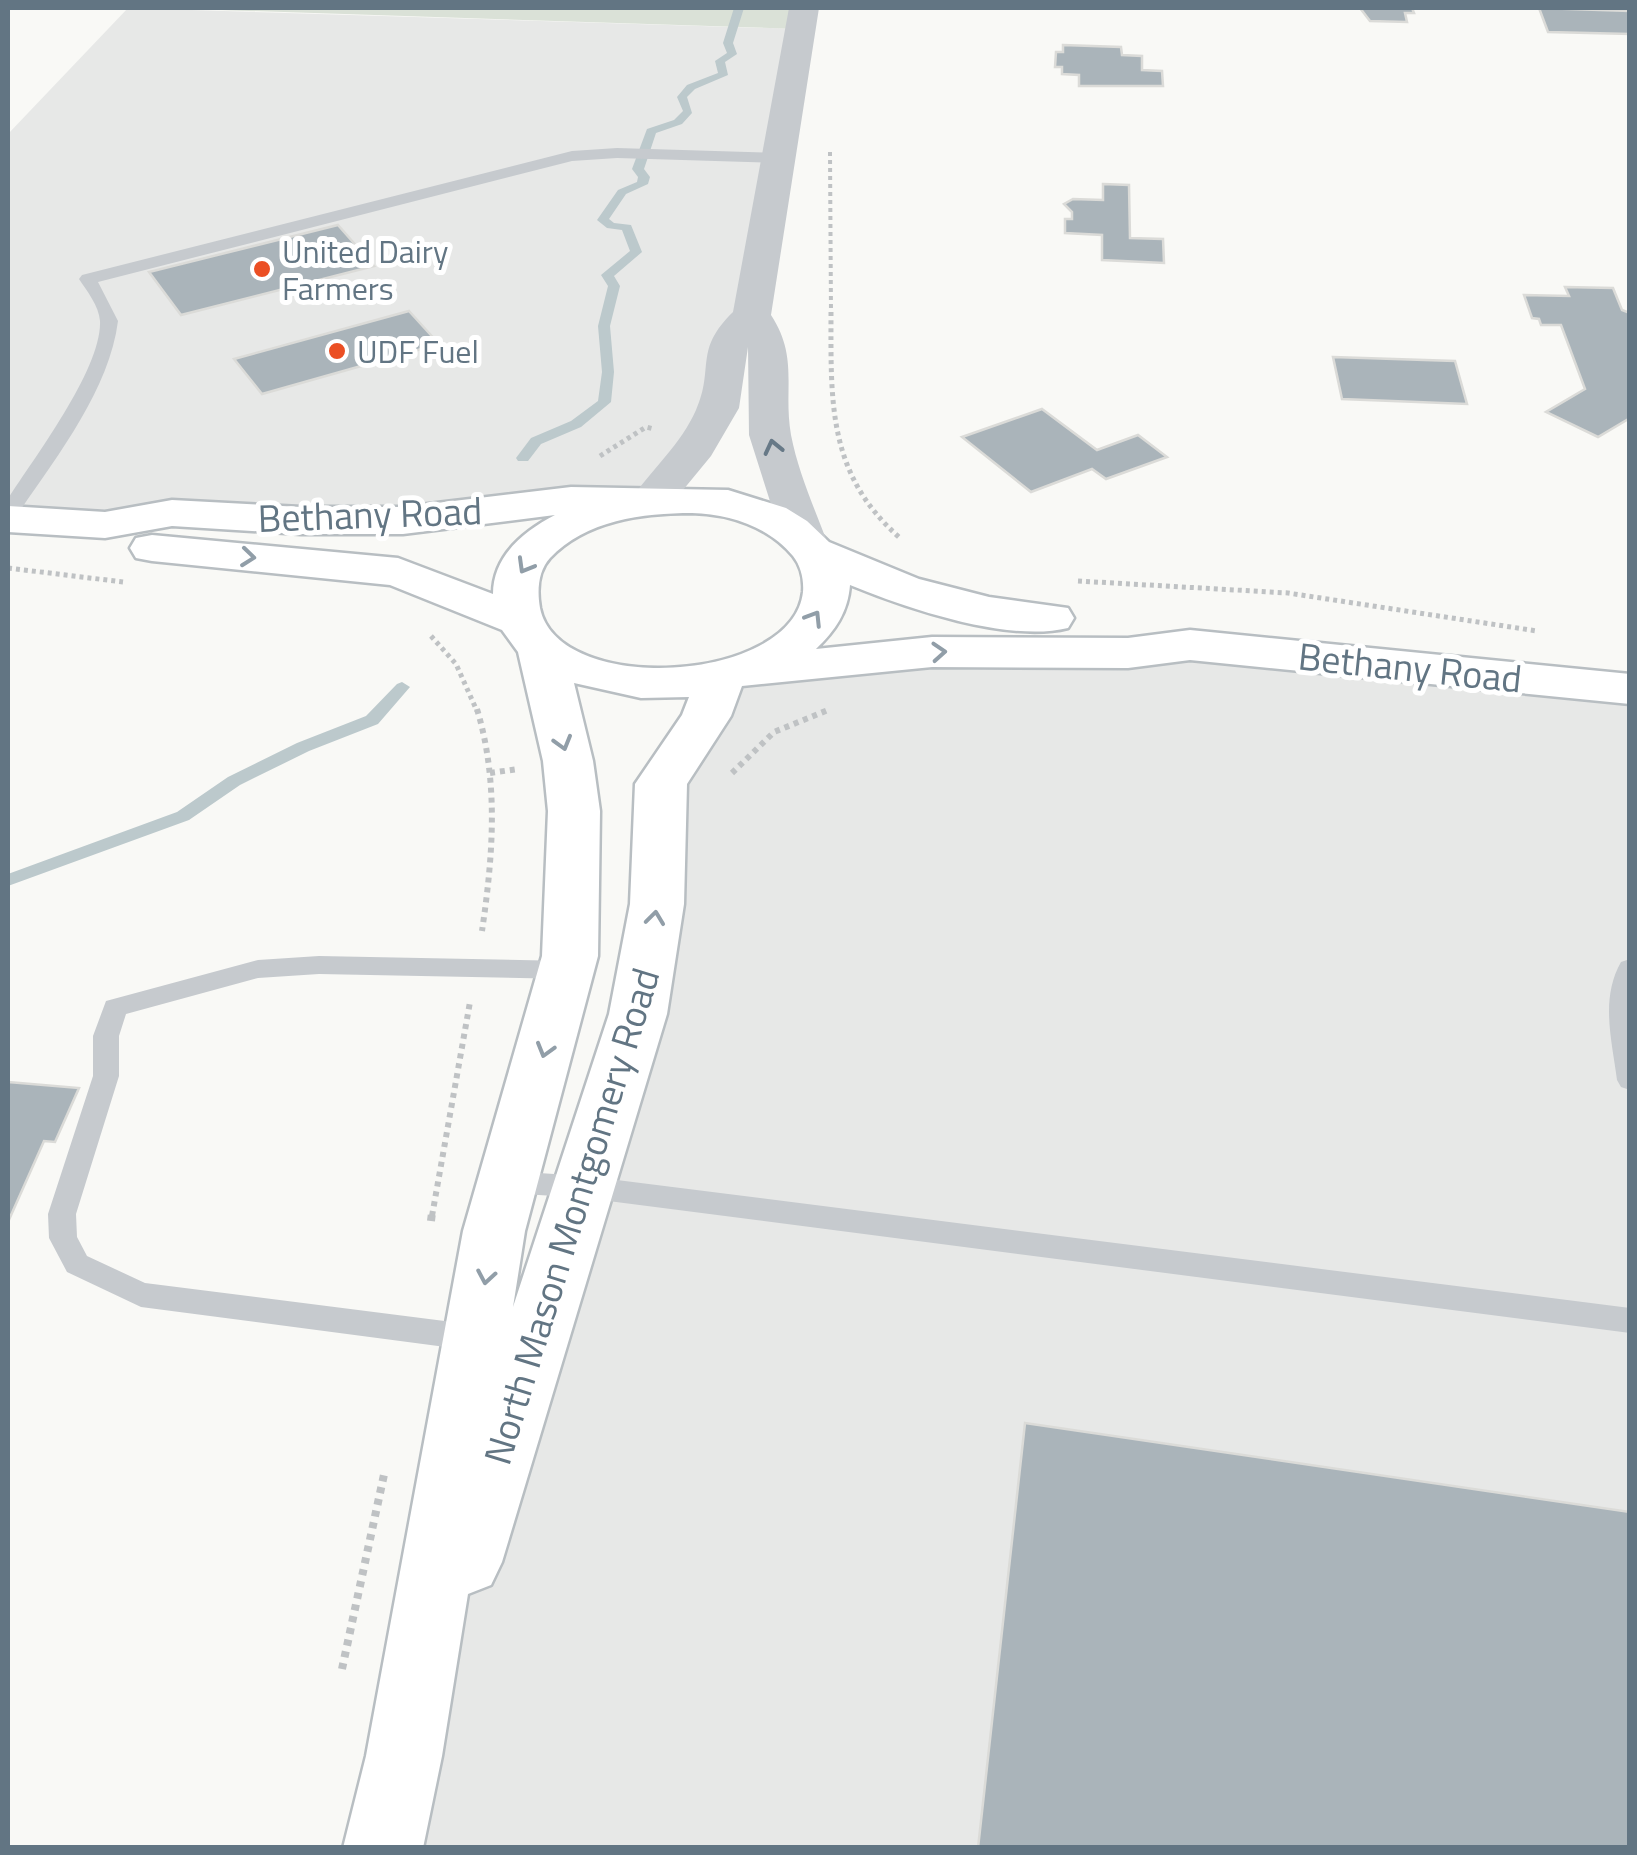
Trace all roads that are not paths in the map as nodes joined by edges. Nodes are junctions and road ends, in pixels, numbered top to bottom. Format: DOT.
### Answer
graph roads {
  1 [pos="804,8"];
  2 [pos="779,158"];
  3 [pos="752,315"];
  4 [pos="645,500"];
  5 [pos="8,517"];
  6 [pos="105,525"];
  7 [pos="811,546"];
  8 [pos="530,634"];
  9 [pos="1190,645"];
  10 [pos="729,676"];
  11 [pos="1630,689"];
  12 [pos="1630,968"];
  13 [pos="566,970"];
  14 [pos="1630,1080"];
  15 [pos="508,1182"];
  16 [pos="585,1187"];
  17 [pos="1630,1321"];
  18 [pos="476,1338"];
  19 [pos="404,1756"];
  20 [pos="383,1848"];
  1 -- 2 [label="street"];
  2 -- 3 [label="street"];
  2 -- 5 [label="lane"];
  3 -- 4 [label="street"];
  7 -- 3 [label="street, one-way"];
  4 -- 6 [label="main road, Bethany Road"];
  4 -- 7 [label="main road"];
  4 -- 8 [label="main road, one-way"];
  5 -- 6 [label="main road, Bethany Road"];
  6 -- 8 [label="main road, Bethany Road, one-way"];
  7 -- 9 [label="main road, Bethany Road"];
  10 -- 7 [label="main road, one-way"];
  8 -- 10 [label="main road"];
  8 -- 13 [label="main road, North Mason Montgomery Road, one-way"];
  10 -- 9 [label="main road, Bethany Road, one-way"];
  9 -- 11 [label="main road, Bethany Road"];
  16 -- 10 [label="main road, North Mason Montgomery Road, one-way"];
  12 -- 14 [label="lane"];
  13 -- 15 [label="main road, North Mason Montgomery Road, one-way"];
  13 -- 18 [label="lane"];
  15 -- 16 [label="lane"];
  15 -- 18 [label="main road, North Mason Montgomery Road, one-way"];
  16 -- 17 [label="lane"];
  16 -- 19 [label="main road, North Mason Montgomery Road"];
  18 -- 19 [label="main road, North Mason Montgomery Road"];
  19 -- 20 [label="main road, North Mason Montgomery Road"];
}
